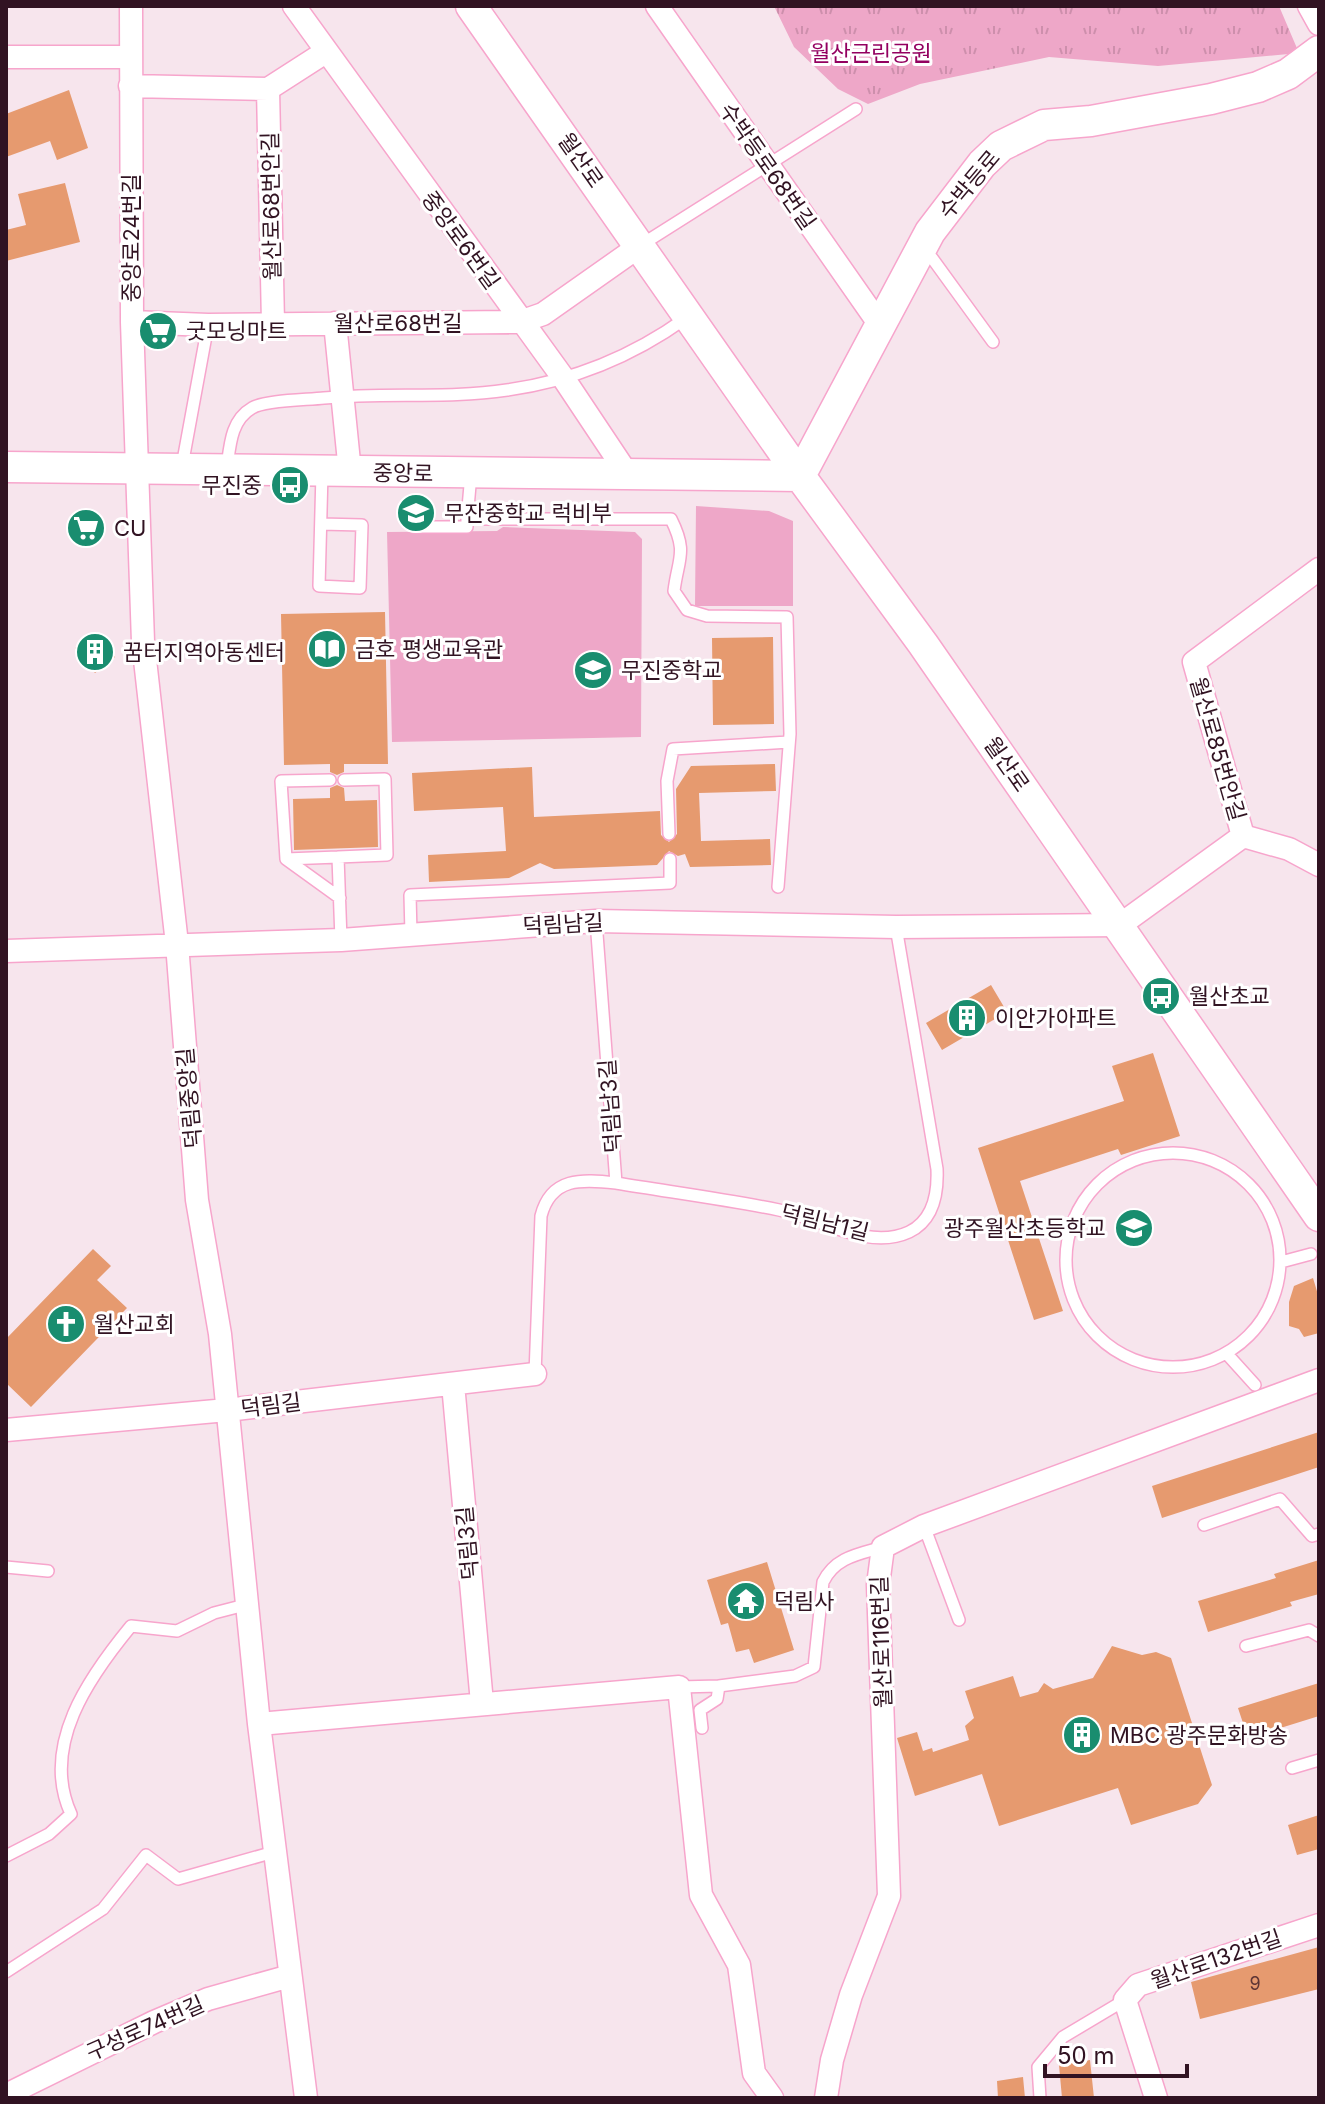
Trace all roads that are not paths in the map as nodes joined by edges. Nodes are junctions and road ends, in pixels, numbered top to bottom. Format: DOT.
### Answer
graph roads {
  1 [pos="131,6"];
  2 [pos="294,6"];
  3 [pos="471,6"];
  4 [pos="657,6"];
  5 [pos="1309,6"];
  6 [pos="1319,24"];
  7 [pos="1319,51"];
  8 [pos="324,53"];
  9 [pos="6,57"];
  10 [pos="130,57"];
  11 [pos="130,86"];
  12 [pos="268,89"];
  13 [pos="856,109"];
  14 [pos="767,165"];
  15 [pos="641,245"];
  16 [pos="918,254"];
  17 [pos="689,315"];
  18 [pos="132,322"];
  19 [pos="520,322"];
  20 [pos="273,323"];
  21 [pos="335,323"];
  22 [pos="208,325"];
  23 [pos="880,325"];
  24 [pos="993,342"];
  25 [pos="564,379"];
  26 [pos="345,396"];
  27 [pos="6,467"];
  28 [pos="139,471"];
  29 [pos="181,471"];
  30 [pos="226,471"];
  31 [pos="336,472"];
  32 [pos="472,473"];
  33 [pos="628,475"];
  34 [pos="800,476"];
  35 [pos="467,519"];
  36 [pos="321,524"];
  37 [pos="415,527"];
  38 [pos="1319,569"];
  39 [pos="789,742"];
  40 [pos="330,780"];
  41 [pos="344,780"];
  42 [pos="669,834"];
  43 [pos="1243,836"];
  44 [pos="338,857"];
  45 [pos="286,859"];
  46 [pos="670,859"];
  47 [pos="1319,865"];
  48 [pos="778,887"];
  49 [pos="340,898"];
  50 [pos="596,921"];
  51 [pos="1120,925"];
  52 [pos="896,927"];
  53 [pos="411,934"];
  54 [pos="341,940"];
  55 [pos="177,944"];
  56 [pos="6,951"];
  57 [pos="616,1183"];
  58 [pos="1319,1216"];
  59 [pos="1311,1254"];
  60 [pos="1281,1262"];
  61 [pos="1227,1354"];
  62 [pos="535,1374"];
  63 [pos="1319,1380"];
  64 [pos="453,1384"];
  65 [pos="1255,1385"];
  66 [pos="1273,1399"];
  67 [pos="227,1410"];
  68 [pos="6,1430"];
  69 [pos="1204,1525"];
  70 [pos="924,1526"];
  71 [pos="1319,1534"];
  72 [pos="883,1547"];
  73 [pos="6,1567"];
  74 [pos="48,1571"];
  75 [pos="245,1605"];
  76 [pos="959,1620"];
  77 [pos="1319,1636"];
  78 [pos="1246,1646"];
  79 [pos="719,1686"];
  80 [pos="679,1687"];
  81 [pos="482,1703"];
  82 [pos="259,1724"];
  83 [pos="702,1728"];
  84 [pos="1319,1760"];
  85 [pos="1292,1768"];
  86 [pos="274,1852"];
  87 [pos="6,1856"];
  88 [pos="1319,1925"];
  89 [pos="6,1972"];
  90 [pos="290,1976"];
  91 [pos="1125,2000"];
  92 [pos="6,2095"];
  93 [pos="306,2098"];
  94 [pos="772,2098"];
  95 [pos="826,2098"];
  96 [pos="1040,2098"];
  97 [pos="1156,2098"];
  1 -- 10 [label="street, 중앙로24번길"];
  2 -- 8 [label="street, 중앙로6번길"];
  3 -- 15 [label="street, 월산로"];
  4 -- 14 [label="street, 수박등로68번길"];
  5 -- 6 [label="street"];
  7 -- 16 [label="street, 수박등로"];
  8 -- 12 [label="street"];
  8 -- 19 [label="street, 중앙로6번길"];
  9 -- 10 [label="street"];
  10 -- 11 [label="street, 중앙로24번길"];
  11 -- 12 [label="street"];
  11 -- 18 [label="street, 중앙로24번길"];
  12 -- 20 [label="street, 월산로68번안길"];
  13 -- 14 [label="lane"];
  14 -- 15 [label="lane"];
  14 -- 23 [label="street, 수박등로68번길"];
  15 -- 17 [label="street, 월산로"];
  15 -- 19 [label="street, 월산로68번길"];
  16 -- 23 [label="street, 수박등로"];
  16 -- 24 [label="lane"];
  17 -- 25 [label="lane"];
  17 -- 34 [label="street, 월산로"];
  18 -- 22 [label="street, 월산로68번길"];
  18 -- 28 [label="street, 중앙로24번길"];
  19 -- 21 [label="street, 월산로68번길"];
  19 -- 25 [label="street, 중앙로6번길"];
  20 -- 21 [label="street, 월산로68번길"];
  20 -- 22 [label="street, 월산로68번길"];
  21 -- 26 [label="street"];
  22 -- 29 [label="lane"];
  23 -- 34 [label="street, 수박등로"];
  25 -- 26 [label="lane"];
  25 -- 33 [label="street, 중앙로6번길"];
  26 -- 30 [label="lane"];
  26 -- 31 [label="street"];
  27 -- 28 [label="street, 중앙로"];
  28 -- 29 [label="street, 중앙로"];
  28 -- 55 [label="street, 덕림중앙길"];
  29 -- 30 [label="street, 중앙로"];
  30 -- 31 [label="street, 중앙로"];
  31 -- 32 [label="street, 중앙로"];
  31 -- 36 [label="lane"];
  32 -- 33 [label="street, 중앙로"];
  32 -- 35 [label="lane"];
  33 -- 34 [label="street, 중앙로"];
  34 -- 51 [label="street, 월산로"];
  35 -- 37 [label="lane"];
  35 -- 39 [label="lane"];
  36 -- 36 [label="lane"];
  38 -- 43 [label="street, 월산로85번안길"];
  39 -- 42 [label="lane"];
  39 -- 48 [label="lane"];
  40 -- 45 [label="lane"];
  41 -- 44 [label="lane"];
  43 -- 47 [label="street"];
  43 -- 51 [label="street"];
  44 -- 45 [label="lane"];
  44 -- 49 [label="lane"];
  45 -- 49 [label="lane"];
  46 -- 53 [label="lane"];
  49 -- 54 [label="lane"];
  50 -- 52 [label="street, 덕림남길"];
  50 -- 53 [label="street, 덕림남길"];
  50 -- 57 [label="lane, 덕림남3길"];
  51 -- 52 [label="street, 덕림남길"];
  51 -- 58 [label="street, 월산로"];
  52 -- 57 [label="lane, 덕림남1길"];
  53 -- 54 [label="street, 덕림남길"];
  54 -- 55 [label="street, 덕림남길"];
  55 -- 56 [label="street, 덕림남길"];
  55 -- 67 [label="street, 덕림중앙길"];
  57 -- 62 [label="lane, 덕림남3길"];
  59 -- 60 [label="lane"];
  60 -- 61 [label="lane"];
  60 -- 61 [label="lane"];
  61 -- 65 [label="lane"];
  62 -- 64 [label="street, 덕림길"];
  63 -- 66 [label="street, 월산로116번길"];
  64 -- 67 [label="street, 덕림길"];
  64 -- 81 [label="street, 덕림3길"];
  65 -- 66 [label="street"];
  66 -- 70 [label="street, 월산로116번길"];
  67 -- 68 [label="street, 덕림길"];
  67 -- 75 [label="street, 덕림중앙길"];
  69 -- 71 [label="lane"];
  70 -- 72 [label="street, 월산로116번길"];
  70 -- 76 [label="lane"];
  72 -- 79 [label="lane"];
  72 -- 95 [label="street, 월산로116번길"];
  73 -- 74 [label="lane"];
  75 -- 82 [label="street, 덕림중앙길"];
  75 -- 87 [label="lane"];
  77 -- 78 [label="lane"];
  79 -- 80 [label="lane"];
  79 -- 83 [label="lane"];
  80 -- 81 [label="street"];
  80 -- 94 [label="street"];
  81 -- 82 [label="street"];
  82 -- 86 [label="street, 덕림중앙길"];
  84 -- 85 [label="lane"];
  86 -- 89 [label="lane"];
  86 -- 90 [label="street, 덕림중앙길"];
  88 -- 91 [label="street, 월산로132번길"];
  90 -- 92 [label="street, 구성로74번길"];
  90 -- 93 [label="street, 덕림중앙길"];
  91 -- 96 [label="lane"];
  91 -- 97 [label="street, 월산로132번길"];
}
